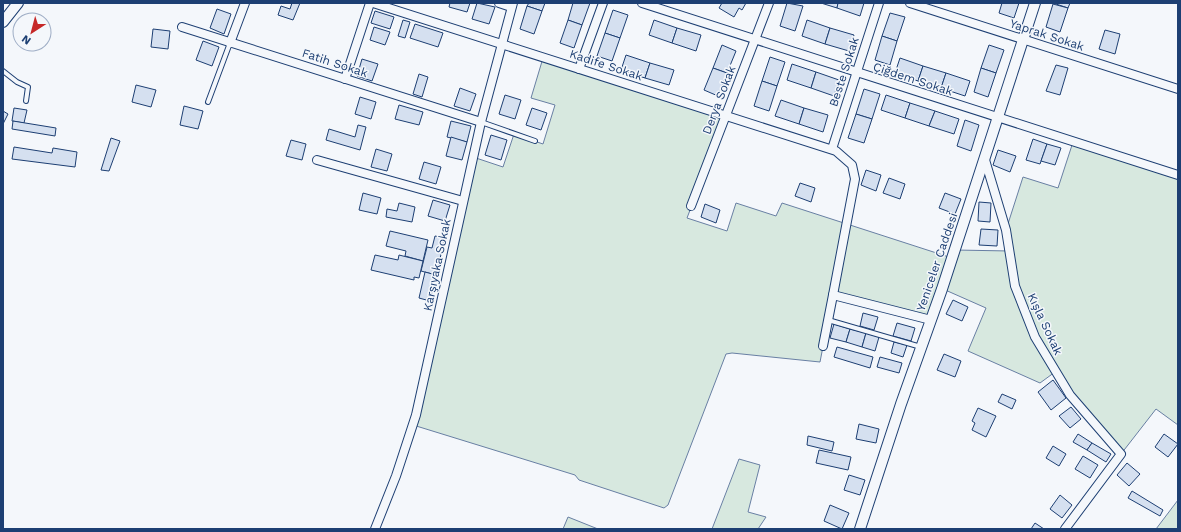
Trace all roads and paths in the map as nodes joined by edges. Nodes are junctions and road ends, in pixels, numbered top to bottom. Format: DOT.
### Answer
graph roads {
  1 [pos="18,3"];
  2 [pos="245,3"];
  3 [pos="370,3"];
  4 [pos="373,3"];
  5 [pos="499,3"];
  6 [pos="602,3"];
  7 [pos="642,3"];
  8 [pos="769,3"];
  9 [pos="879,3"];
  10 [pos="910,3"];
  11 [pos="1035,3"];
  12 [pos="512,5"];
  13 [pos="3,22"];
  14 [pos="182,27"];
  15 [pos="755,40"];
  16 [pos="1023,40"];
  17 [pos="230,42"];
  18 [pos="501,45"];
  19 [pos="579,69"];
  20 [pos="3,71"];
  21 [pos="856,73"];
  22 [pos="345,79"];
  23 [pos="1178,90"];
  24 [pos="26,101"];
  25 [pos="208,102"];
  26 [pos="726,116"];
  27 [pos="998,118"];
  28 [pos="481,122"];
  29 [pos="536,141"];
  30 [pos="832,149"];
  31 [pos="317,160"];
  32 [pos="984,160"];
  33 [pos="1178,175"];
  34 [pos="463,202"];
  35 [pos="691,206"];
  36 [pos="833,295"];
  37 [pos="828,320"];
  38 [pos="931,320"];
  39 [pos="823,346"];
  40 [pos="921,347"];
  41 [pos="375,529"];
  42 [pos="860,529"];
  43 [pos="1065,529"];
  1 -- 13 [label="street"];
  2 -- 17 [label="street"];
  3 -- 22 [label="street"];
  4 -- 18 [label="street, Kadife Sokak"];
  5 -- 12 [label="street"];
  6 -- 19 [label="street"];
  7 -- 15 [label="street, Çiğdem Sokak"];
  8 -- 15 [label="street, Derya Sokak"];
  9 -- 21 [label="street, Beste Sokak"];
  10 -- 16 [label="street, Yaprak Sokak"];
  11 -- 16 [label="street, Yeniceler Caddesi"];
  12 -- 18 [label="street, Karşıyaka Sokak"];
  14 -- 17 [label="street, Fatih Sokak"];
  15 -- 21 [label="street, Çiğdem Sokak"];
  15 -- 26 [label="street, Derya Sokak"];
  16 -- 23 [label="street, Yaprak Sokak"];
  16 -- 27 [label="street, Yeniceler Caddesi"];
  17 -- 22 [label="street, Fatih Sokak"];
  17 -- 25 [label="lane"];
  18 -- 19 [label="street, Kadife Sokak"];
  18 -- 28 [label="street, Karşıyaka Sokak"];
  19 -- 26 [label="street, Kadife Sokak"];
  20 -- 24 [label="lane"];
  21 -- 27 [label="street, Çiğdem Sokak"];
  21 -- 30 [label="street, Beste Sokak"];
  22 -- 28 [label="street, Fatih Sokak"];
  26 -- 30 [label="street, Kadife Sokak"];
  26 -- 35 [label="street, Derya Sokak"];
  27 -- 32 [label="street, Yeniceler Caddesi"];
  27 -- 33 [label="street, Çiğdem Sokak"];
  28 -- 29 [label="lane"];
  28 -- 34 [label="street, Karşıyaka Sokak"];
  30 -- 36 [label="street, Kadife Sokak"];
  31 -- 34 [label="street"];
  32 -- 38 [label="street, Yeniceler Caddesi"];
  32 -- 43 [label="street, Kışla Sokak"];
  34 -- 41 [label="street, Karşıyaka Sokak"];
  36 -- 37 [label="street, Kadife Sokak"];
  36 -- 38 [label="street"];
  37 -- 39 [label="street, Kadife Sokak"];
  37 -- 40 [label="lane"];
  38 -- 40 [label="street, Yeniceler Caddesi"];
  40 -- 42 [label="street, Yeniceler Caddesi"];
}
